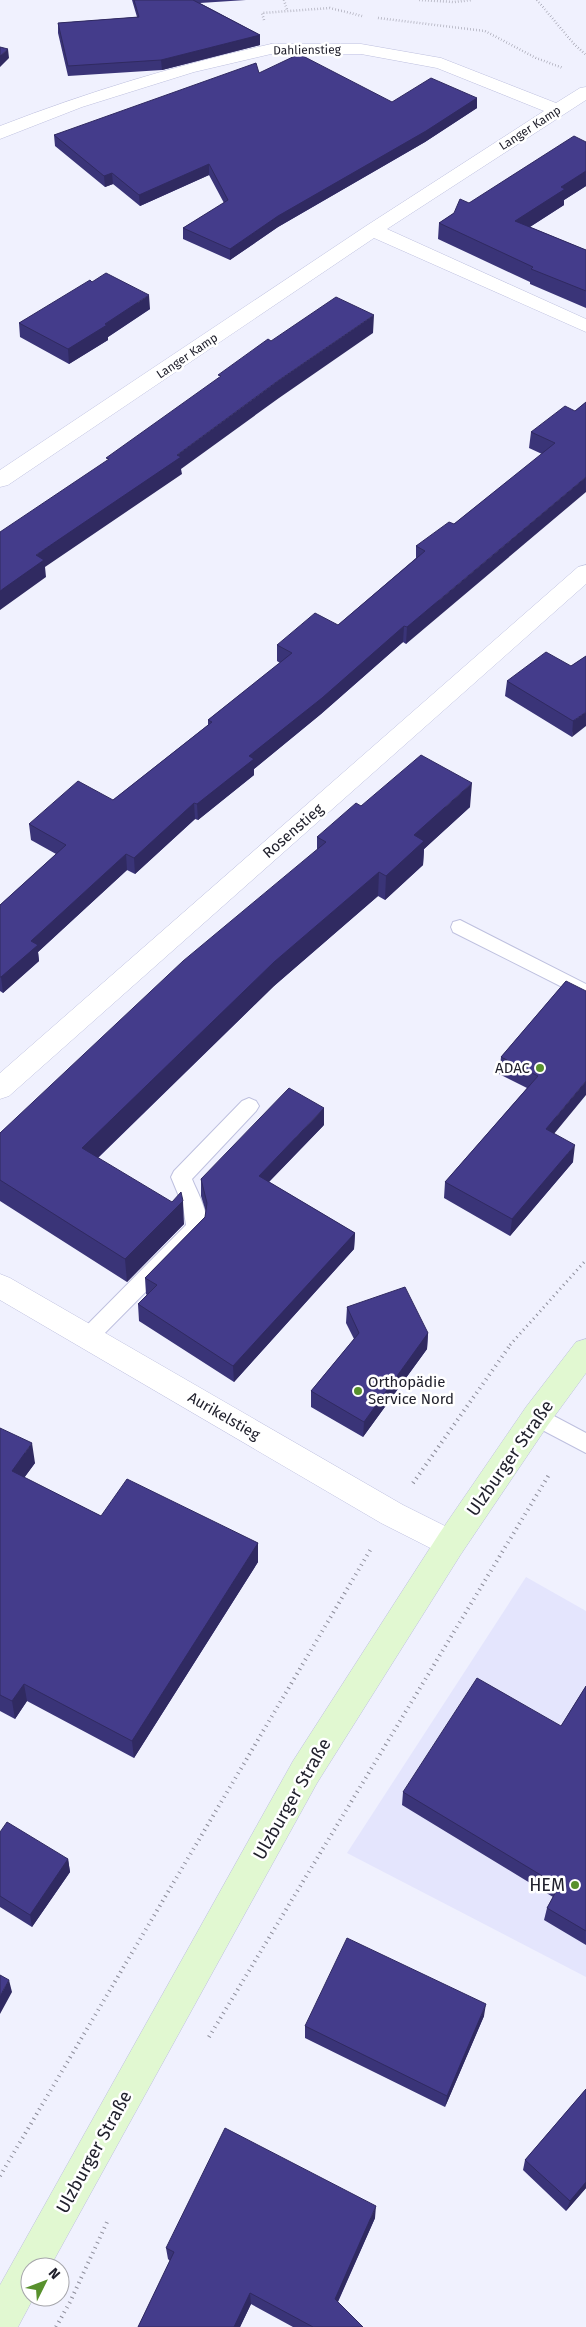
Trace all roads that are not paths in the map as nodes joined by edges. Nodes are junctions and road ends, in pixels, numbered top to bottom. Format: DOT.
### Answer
graph roads {
  1 [pos="586,92"];
  2 [pos="556,110"];
  3 [pos="0,133"];
  4 [pos="373,230"];
  5 [pos="586,326"];
  6 [pos="0,480"];
  7 [pos="586,572"];
  8 [pos="460,927"];
  9 [pos="586,992"];
  10 [pos="0,1090"];
  11 [pos="249,1106"];
  12 [pos="0,1286"];
  13 [pos="88,1337"];
  14 [pos="586,1351"];
  15 [pos="537,1416"];
  16 [pos="579,1440"];
  17 [pos="450,1544"];
  18 [pos="36,2257"];
  19 [pos="20,2285"];
  20 [pos="0,2322"];
  1 -- 2 [label="street, Langer Kamp"];
  2 -- 3 [label="street, Dahlienstieg"];
  2 -- 4 [label="street, Langer Kamp"];
  4 -- 5 [label="street"];
  4 -- 6 [label="street, Langer Kamp"];
  7 -- 10 [label="street, Rosenstieg"];
  8 -- 9 [label="lane"];
  11 -- 13 [label="lane"];
  12 -- 13 [label="street, Aurikelstieg"];
  13 -- 17 [label="street, Aurikelstieg"];
  14 -- 15 [label="main road, Ulzburger Straße"];
  15 -- 16 [label="lane"];
  15 -- 17 [label="main road, Ulzburger Straße"];
  17 -- 18 [label="main road, Ulzburger Straße"];
  19 -- 20 [label="main road, Ulzburger Straße"];
}
